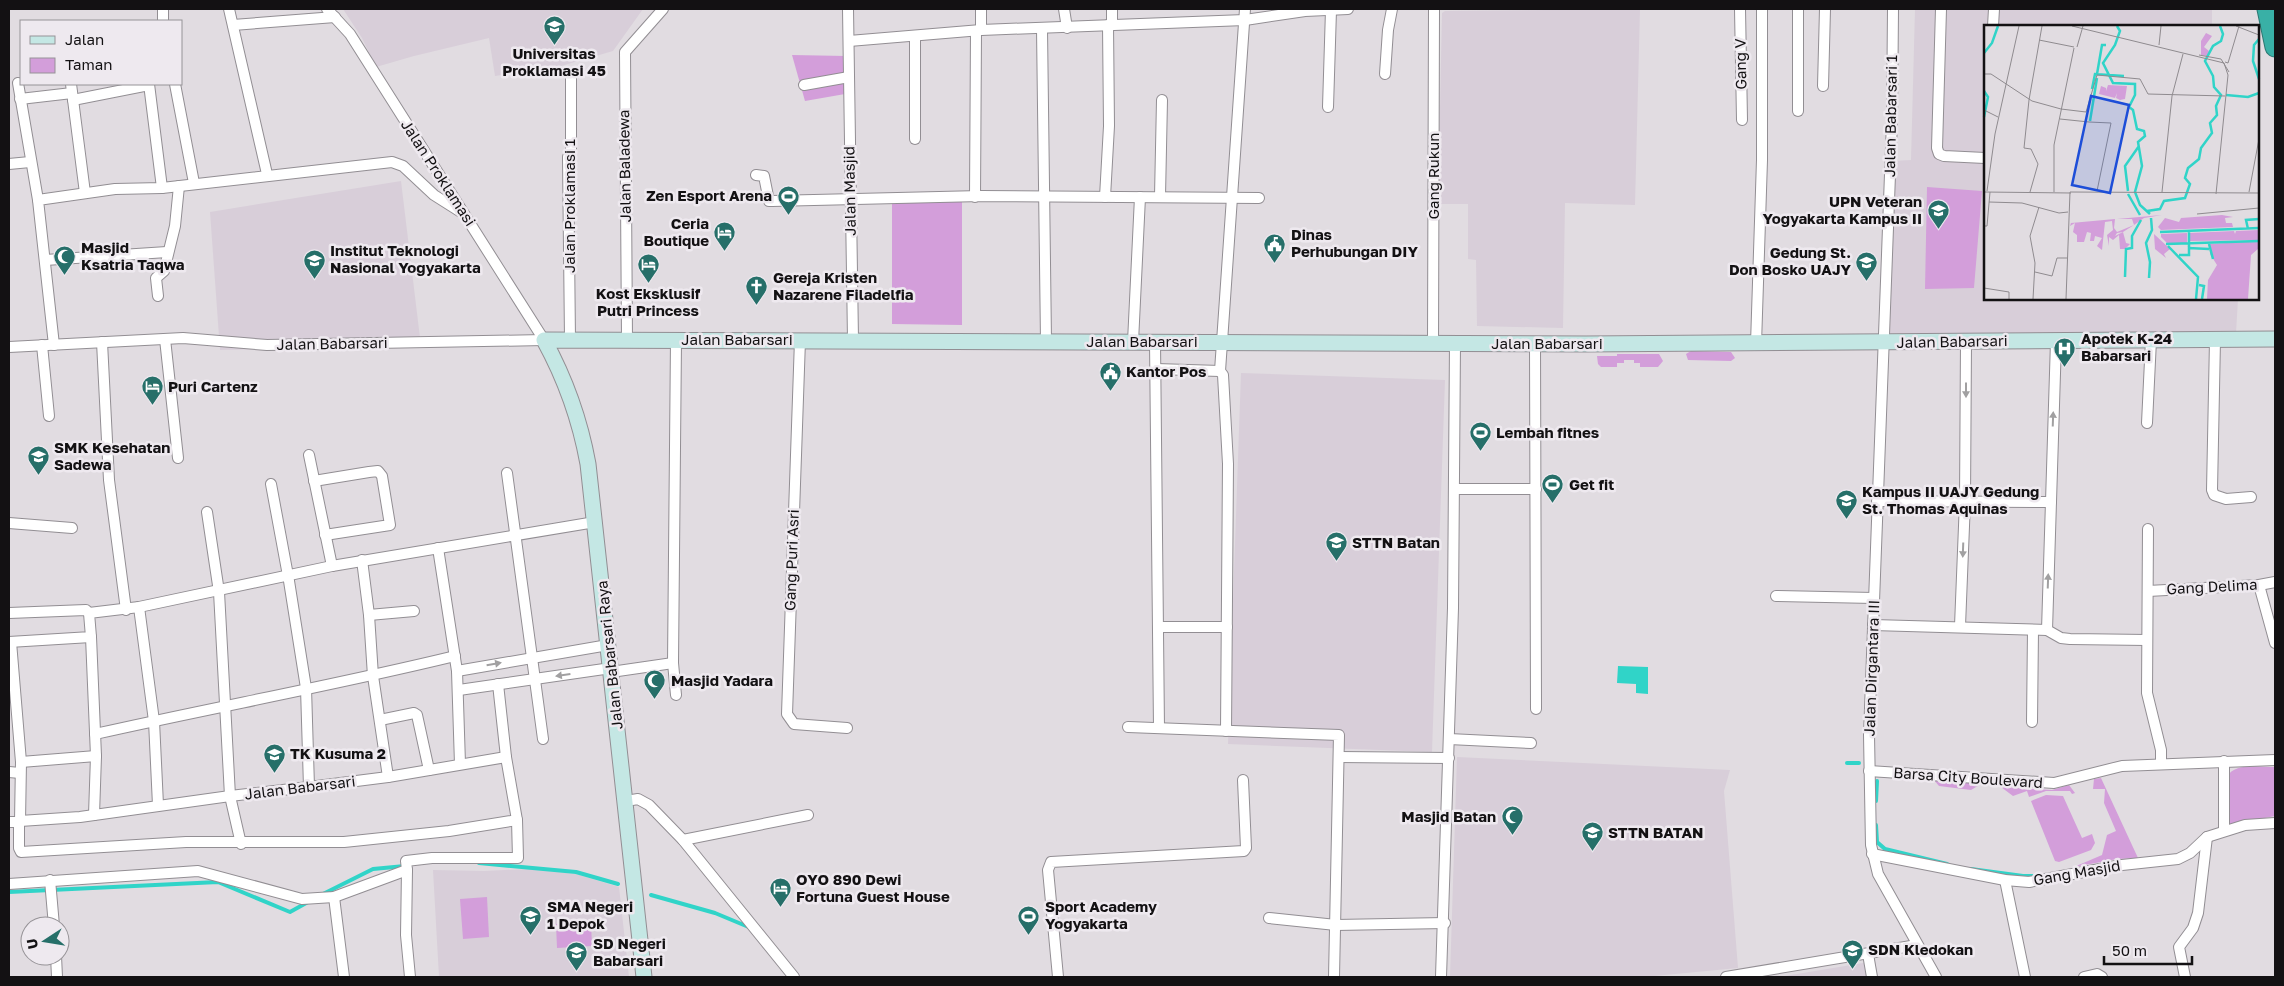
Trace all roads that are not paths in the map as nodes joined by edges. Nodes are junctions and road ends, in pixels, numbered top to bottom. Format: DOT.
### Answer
graph roads {
  1 [pos="229,9"];
  2 [pos="327,9"];
  3 [pos="664,9"];
  4 [pos="848,9"];
  5 [pos="982,9"];
  6 [pos="1064,9"];
  7 [pos="1112,9"];
  8 [pos="1245,9"];
  9 [pos="1348,9"];
  10 [pos="1392,9"];
  11 [pos="1434,9"];
  12 [pos="1740,9"];
  13 [pos="1762,9"];
  14 [pos="1798,9"];
  15 [pos="1825,9"];
  16 [pos="1892,9"];
  17 [pos="1941,9"];
  18 [pos="1994,9"];
  19 [pos="2267,9"];
  20 [pos="1332,10"];
  21 [pos="1297,11"];
  22 [pos="335,17"];
  23 [pos="1245,20"];
  24 [pos="233,25"];
  25 [pos="1110,25"];
  26 [pos="1993,25"];
  27 [pos="1067,28"];
  28 [pos="1042,29"];
  29 [pos="979,31"];
  30 [pos="915,36"];
  31 [pos="849,41"];
  32 [pos="2275,47"];
  33 [pos="571,73"];
  34 [pos="1385,74"];
  35 [pos="849,77"];
  36 [pos="18,83"];
  37 [pos="139,85"];
  38 [pos="149,85"];
  39 [pos="175,85"];
  40 [pos="804,85"];
  41 [pos="1823,86"];
  42 [pos="72,92"];
  43 [pos="20,99"];
  44 [pos="1162,100"];
  45 [pos="1328,107"];
  46 [pos="1798,112"];
  47 [pos="1742,120"];
  48 [pos="915,139"];
  49 [pos="1984,158"];
  50 [pos="30,162"];
  51 [pos="9,164"];
  52 [pos="267,174"];
  53 [pos="756,175"];
  54 [pos="194,183"];
  55 [pos="178,186"];
  56 [pos="162,188"];
  57 [pos="85,192"];
  58 [pos="1160,196"];
  59 [pos="975,197"];
  60 [pos="1042,197"];
  61 [pos="1105,197"];
  62 [pos="1140,197"];
  63 [pos="1232,197"];
  64 [pos="1259,198"];
  65 [pos="38,200"];
  66 [pos="849,200"];
  67 [pos="464,214"];
  68 [pos="167,252"];
  69 [pos="44,260"];
  70 [pos="158,296"];
  71 [pos="165,339"];
  72 [pos="627,339"];
  73 [pos="2275,339"];
  74 [pos="544,340"];
  75 [pos="570,340"];
  76 [pos="676,340"];
  77 [pos="800,340"];
  78 [pos="853,340"];
  79 [pos="2151,340"];
  80 [pos="2215,340"];
  81 [pos="1046,341"];
  82 [pos="1966,341"];
  83 [pos="2056,341"];
  84 [pos="102,342"];
  85 [pos="1133,342"];
  86 [pos="1155,342"];
  87 [pos="1222,342"];
  88 [pos="1433,343"];
  89 [pos="1455,343"];
  90 [pos="1884,343"];
  91 [pos="1535,344"];
  92 [pos="1756,344"];
  93 [pos="54,345"];
  94 [pos="42,346"];
  95 [pos="9,347"];
  96 [pos="1156,369"];
  97 [pos="1220,371"];
  98 [pos="49,416"];
  99 [pos="2147,422"];
  100 [pos="309,455"];
  101 [pos="178,458"];
  102 [pos="507,473"];
  103 [pos="314,481"];
  104 [pos="271,484"];
  105 [pos="1454,489"];
  106 [pos="1536,489"];
  107 [pos="2251,497"];
  108 [pos="1877,501"];
  109 [pos="1965,501"];
  110 [pos="2051,502"];
  111 [pos="207,512"];
  112 [pos="595,522"];
  113 [pos="9,523"];
  114 [pos="72,528"];
  115 [pos="2148,529"];
  116 [pos="516,534"];
  117 [pos="325,535"];
  118 [pos="438,548"];
  119 [pos="362,560"];
  120 [pos="332,566"];
  121 [pos="288,575"];
  122 [pos="2275,582"];
  123 [pos="2259,585"];
  124 [pos="2148,591"];
  125 [pos="219,592"];
  126 [pos="1776,596"];
  127 [pos="1874,598"];
  128 [pos="139,607"];
  129 [pos="126,610"];
  130 [pos="414,611"];
  131 [pos="88,612"];
  132 [pos="9,613"];
  133 [pos="369,615"];
  134 [pos="1873,625"];
  135 [pos="1960,626"];
  136 [pos="1158,627"];
  137 [pos="1227,627"];
  138 [pos="2033,630"];
  139 [pos="2047,630"];
  140 [pos="91,637"];
  141 [pos="2147,640"];
  142 [pos="10,642"];
  143 [pos="2275,643"];
  144 [pos="608,645"];
  145 [pos="456,656"];
  146 [pos="531,658"];
  147 [pos="673,663"];
  148 [pos="611,670"];
  149 [pos="457,671"];
  150 [pos="373,676"];
  151 [pos="534,679"];
  152 [pos="498,684"];
  153 [pos="306,688"];
  154 [pos="459,690"];
  155 [pos="676,695"];
  156 [pos="224,705"];
  157 [pos="1536,709"];
  158 [pos="380,720"];
  159 [pos="154,721"];
  160 [pos="2032,722"];
  161 [pos="1128,727"];
  162 [pos="847,728"];
  163 [pos="1159,728"];
  164 [pos="1226,731"];
  165 [pos="95,734"];
  166 [pos="543,739"];
  167 [pos="1449,739"];
  168 [pos="1531,743"];
  169 [pos="96,756"];
  170 [pos="506,756"];
  171 [pos="1339,757"];
  172 [pos="1449,758"];
  173 [pos="2275,760"];
  174 [pos="2224,761"];
  175 [pos="21,762"];
  176 [pos="2161,763"];
  177 [pos="460,764"];
  178 [pos="429,770"];
  179 [pos="1869,771"];
  180 [pos="9,772"];
  181 [pos="20,774"];
  182 [pos="388,777"];
  183 [pos="1243,780"];
  184 [pos="309,788"];
  185 [pos="230,796"];
  186 [pos="626,801"];
  187 [pos="158,805"];
  188 [pos="94,815"];
  189 [pos="808,815"];
  190 [pos="517,820"];
  191 [pos="9,822"];
  192 [pos="2275,823"];
  193 [pos="2224,831"];
  194 [pos="2207,837"];
  195 [pos="684,840"];
  196 [pos="241,844"];
  197 [pos="1872,854"];
  198 [pos="407,870"];
  199 [pos="2005,880"];
  200 [pos="9,884"];
  201 [pos="51,887"];
  202 [pos="334,897"];
  203 [pos="53,916"];
  204 [pos="1269,918"];
  205 [pos="1445,923"];
  206 [pos="1336,925"];
  207 [pos="1917,946"];
  208 [pos="1868,954"];
  209 [pos="344,977"];
  210 [pos="410,977"];
  211 [pos="644,977"];
  212 [pos="794,977"];
  213 [pos="1058,977"];
  214 [pos="1334,977"];
  215 [pos="1441,977"];
  216 [pos="1726,977"];
  217 [pos="1872,977"];
  218 [pos="1936,977"];
  219 [pos="2025,977"];
  220 [pos="2084,977"];
  221 [pos="2102,977"];
  222 [pos="2185,977"];
  1 -- 24 [label="street"];
  2 -- 22 [label="street, Jalan Proklamasi"];
  3 -- 72 [label="street, Jalan Baladewa"];
  4 -- 31 [label="street, Jalan Masjid"];
  5 -- 29 [label="street"];
  6 -- 27 [label="street"];
  7 -- 25 [label="street"];
  8 -- 23 [label="street"];
  9 -- 20 [label="street"];
  10 -- 34 [label="street"];
  11 -- 88 [label="street, Gang Rukun"];
  12 -- 47 [label="street, Gang V"];
  13 -- 92 [label="street"];
  14 -- 46 [label="street"];
  15 -- 41 [label="street"];
  16 -- 90 [label="street, Jalan Babarsari 1"];
  17 -- 49 [label="street"];
  18 -- 26 [label="street"];
  19 -- 32 [label="highway"];
  20 -- 21 [label="street"];
  20 -- 45 [label="street"];
  21 -- 23 [label="street"];
  22 -- 24 [label="street"];
  22 -- 67 [label="street, Jalan Proklamasi"];
  23 -- 25 [label="street"];
  23 -- 63 [label="street"];
  24 -- 52 [label="street"];
  25 -- 27 [label="street"];
  25 -- 61 [label="street"];
  27 -- 28 [label="street"];
  28 -- 29 [label="street"];
  28 -- 60 [label="street"];
  29 -- 30 [label="street"];
  29 -- 59 [label="street"];
  30 -- 31 [label="street"];
  30 -- 48 [label="street"];
  31 -- 35 [label="street, Jalan Masjid"];
  33 -- 75 [label="street, Jalan Proklamasi 1"];
  35 -- 40 [label="street"];
  35 -- 66 [label="street, Jalan Masjid"];
  36 -- 43 [label="street"];
  37 -- 42 [label="street"];
  38 -- 56 [label="street"];
  39 -- 54 [label="street"];
  42 -- 43 [label="street"];
  42 -- 57 [label="street"];
  43 -- 50 [label="street"];
  44 -- 58 [label="street"];
  50 -- 51 [label="street"];
  50 -- 65 [label="street"];
  52 -- 54 [label="street"];
  52 -- 67 [label="street"];
  53 -- 66 [label="street"];
  54 -- 55 [label="street"];
  55 -- 56 [label="street"];
  55 -- 68 [label="street"];
  56 -- 57 [label="street"];
  57 -- 65 [label="street"];
  58 -- 62 [label="street"];
  58 -- 63 [label="street"];
  59 -- 60 [label="street"];
  59 -- 66 [label="street"];
  60 -- 61 [label="street"];
  60 -- 81 [label="street"];
  61 -- 62 [label="street"];
  62 -- 85 [label="street"];
  63 -- 64 [label="street"];
  63 -- 87 [label="street"];
  65 -- 69 [label="street"];
  66 -- 78 [label="street, Jalan Masjid"];
  67 -- 74 [label="street, Jalan Proklamasi"];
  68 -- 69 [label="street"];
  68 -- 70 [label="street"];
  69 -- 93 [label="street"];
  71 -- 74 [label="street, Jalan Babarsari"];
  71 -- 84 [label="street, Jalan Babarsari"];
  71 -- 101 [label="street"];
  72 -- 75 [label="street, Jalan Babarsari"];
  72 -- 76 [label="street, Jalan Babarsari"];
  73 -- 80 [label="street, Jalan Babarsari"];
  74 -- 75 [label="street, Jalan Babarsari"];
  74 -- 112 [label="street, Jalan Babarsari Raya"];
  76 -- 77 [label="street, Jalan Babarsari"];
  76 -- 147 [label="street"];
  77 -- 78 [label="street, Jalan Babarsari"];
  77 -- 162 [label="street, Gang Puri Asri"];
  78 -- 81 [label="street, Jalan Babarsari"];
  79 -- 80 [label="street, Jalan Babarsari"];
  79 -- 83 [label="street, Jalan Babarsari"];
  79 -- 99 [label="street"];
  80 -- 107 [label="street"];
  81 -- 85 [label="street, Jalan Babarsari"];
  82 -- 83 [label="street, Jalan Babarsari"];
  82 -- 90 [label="street, Jalan Babarsari"];
  82 -- 109 [label="street, one-way"];
  110 -- 83 [label="street, one-way"];
  84 -- 93 [label="street, Jalan Babarsari"];
  84 -- 129 [label="street"];
  85 -- 86 [label="street, Jalan Babarsari"];
  86 -- 87 [label="street, Jalan Babarsari"];
  86 -- 96 [label="street"];
  87 -- 88 [label="street, Jalan Babarsari"];
  87 -- 97 [label="street"];
  88 -- 89 [label="street, Jalan Babarsari"];
  89 -- 91 [label="street, Jalan Babarsari"];
  89 -- 105 [label="street"];
  90 -- 92 [label="street, Jalan Babarsari"];
  90 -- 108 [label="street, Jalan Dirgantara III"];
  91 -- 92 [label="street, Jalan Babarsari"];
  91 -- 106 [label="street"];
  93 -- 94 [label="street, Jalan Babarsari"];
  94 -- 95 [label="street, Jalan Babarsari"];
  94 -- 98 [label="street"];
  96 -- 97 [label="street"];
  96 -- 136 [label="street"];
  97 -- 137 [label="street"];
  100 -- 103 [label="street"];
  102 -- 116 [label="street"];
  103 -- 117 [label="street"];
  103 -- 117 [label="street"];
  104 -- 121 [label="street"];
  105 -- 106 [label="street"];
  105 -- 167 [label="street"];
  106 -- 157 [label="street"];
  108 -- 109 [label="street"];
  108 -- 127 [label="street, Jalan Dirgantara III"];
  109 -- 110 [label="street"];
  109 -- 135 [label="street, one-way"];
  139 -- 110 [label="street, one-way"];
  111 -- 125 [label="street"];
  112 -- 116 [label="street"];
  112 -- 144 [label="street, Jalan Babarsari Raya"];
  113 -- 114 [label="street"];
  115 -- 124 [label="street"];
  116 -- 118 [label="street"];
  116 -- 146 [label="street"];
  117 -- 120 [label="street"];
  118 -- 119 [label="street"];
  118 -- 145 [label="street"];
  119 -- 120 [label="street"];
  119 -- 133 [label="street"];
  120 -- 121 [label="street"];
  121 -- 125 [label="street"];
  121 -- 153 [label="street"];
  122 -- 123 [label="street, Gang Delima"];
  123 -- 124 [label="street, Gang Delima"];
  123 -- 143 [label="street"];
  124 -- 141 [label="street"];
  125 -- 128 [label="street"];
  125 -- 156 [label="street"];
  126 -- 127 [label="street"];
  127 -- 134 [label="street, Jalan Dirgantara III"];
  128 -- 129 [label="street"];
  128 -- 159 [label="street"];
  129 -- 131 [label="street"];
  130 -- 133 [label="street"];
  131 -- 132 [label="street"];
  131 -- 140 [label="street"];
  133 -- 150 [label="street"];
  134 -- 135 [label="street"];
  134 -- 179 [label="street, Jalan Dirgantara III"];
  135 -- 138 [label="street"];
  136 -- 137 [label="street"];
  136 -- 163 [label="street"];
  137 -- 164 [label="street"];
  138 -- 139 [label="street"];
  138 -- 160 [label="street"];
  139 -- 141 [label="street"];
  140 -- 142 [label="street, Jalan Babarsari"];
  140 -- 165 [label="street"];
  141 -- 176 [label="street"];
  142 -- 175 [label="street, Jalan Babarsari"];
  144 -- 146 [label="street"];
  144 -- 148 [label="street, Jalan Babarsari Raya"];
  145 -- 149 [label="street"];
  145 -- 150 [label="street"];
  149 -- 146 [label="street, one-way"];
  146 -- 151 [label="street"];
  147 -- 148 [label="street"];
  147 -- 155 [label="street"];
  148 -- 151 [label="street, one-way"];
  148 -- 186 [label="street, Jalan Babarsari Raya"];
  149 -- 154 [label="street"];
  150 -- 153 [label="street"];
  150 -- 158 [label="street"];
  151 -- 152 [label="street"];
  151 -- 166 [label="street"];
  152 -- 154 [label="street"];
  152 -- 170 [label="street"];
  153 -- 156 [label="street"];
  153 -- 184 [label="street"];
  154 -- 177 [label="street"];
  156 -- 159 [label="street"];
  156 -- 185 [label="street"];
  158 -- 178 [label="street"];
  158 -- 182 [label="street"];
  159 -- 165 [label="street"];
  159 -- 187 [label="street"];
  161 -- 163 [label="street"];
  163 -- 164 [label="street"];
  164 -- 171 [label="street"];
  165 -- 169 [label="street"];
  167 -- 168 [label="street"];
  167 -- 172 [label="street"];
  169 -- 175 [label="street"];
  169 -- 188 [label="street"];
  170 -- 177 [label="street, Jalan Babarsari"];
  170 -- 190 [label="street"];
  171 -- 172 [label="street"];
  171 -- 206 [label="street"];
  172 -- 205 [label="street"];
  173 -- 174 [label="street, Barsa City Boulevard"];
  174 -- 176 [label="street, Barsa City Boulevard"];
  174 -- 193 [label="street"];
  175 -- 181 [label="street, Jalan Babarsari"];
  176 -- 179 [label="street, Barsa City Boulevard"];
  177 -- 178 [label="street, Jalan Babarsari"];
  178 -- 182 [label="street, Jalan Babarsari"];
  179 -- 197 [label="street, Jalan Dirgantara III"];
  180 -- 181 [label="street"];
  181 -- 188 [label="street, Jalan Babarsari"];
  182 -- 184 [label="street, Jalan Babarsari"];
  183 -- 213 [label="street"];
  184 -- 185 [label="street, Jalan Babarsari"];
  185 -- 187 [label="street, Jalan Babarsari"];
  185 -- 196 [label="street"];
  186 -- 195 [label="street"];
  186 -- 211 [label="street, Jalan Babarsari Raya"];
  187 -- 188 [label="street, Jalan Babarsari"];
  189 -- 195 [label="street"];
  190 -- 196 [label="street"];
  190 -- 198 [label="street"];
  191 -- 196 [label="street"];
  192 -- 193 [label="street, Gang Masjid"];
  193 -- 194 [label="street, Gang Masjid"];
  194 -- 199 [label="street, Gang Masjid"];
  194 -- 222 [label="street"];
  195 -- 212 [label="street"];
  197 -- 199 [label="street, Gang Masjid"];
  197 -- 207 [label="street, Jalan Dirgantara III"];
  198 -- 202 [label="street"];
  198 -- 210 [label="street"];
  199 -- 219 [label="street"];
  200 -- 201 [label="street"];
  201 -- 202 [label="street"];
  201 -- 203 [label="street"];
  202 -- 209 [label="street"];
  204 -- 206 [label="street"];
  205 -- 206 [label="street"];
  205 -- 215 [label="street"];
  206 -- 214 [label="street"];
  207 -- 208 [label="street"];
  207 -- 218 [label="street, Jalan Dirgantara III"];
  208 -- 216 [label="street"];
  208 -- 217 [label="street"];
  220 -- 221 [label="street"];
}
